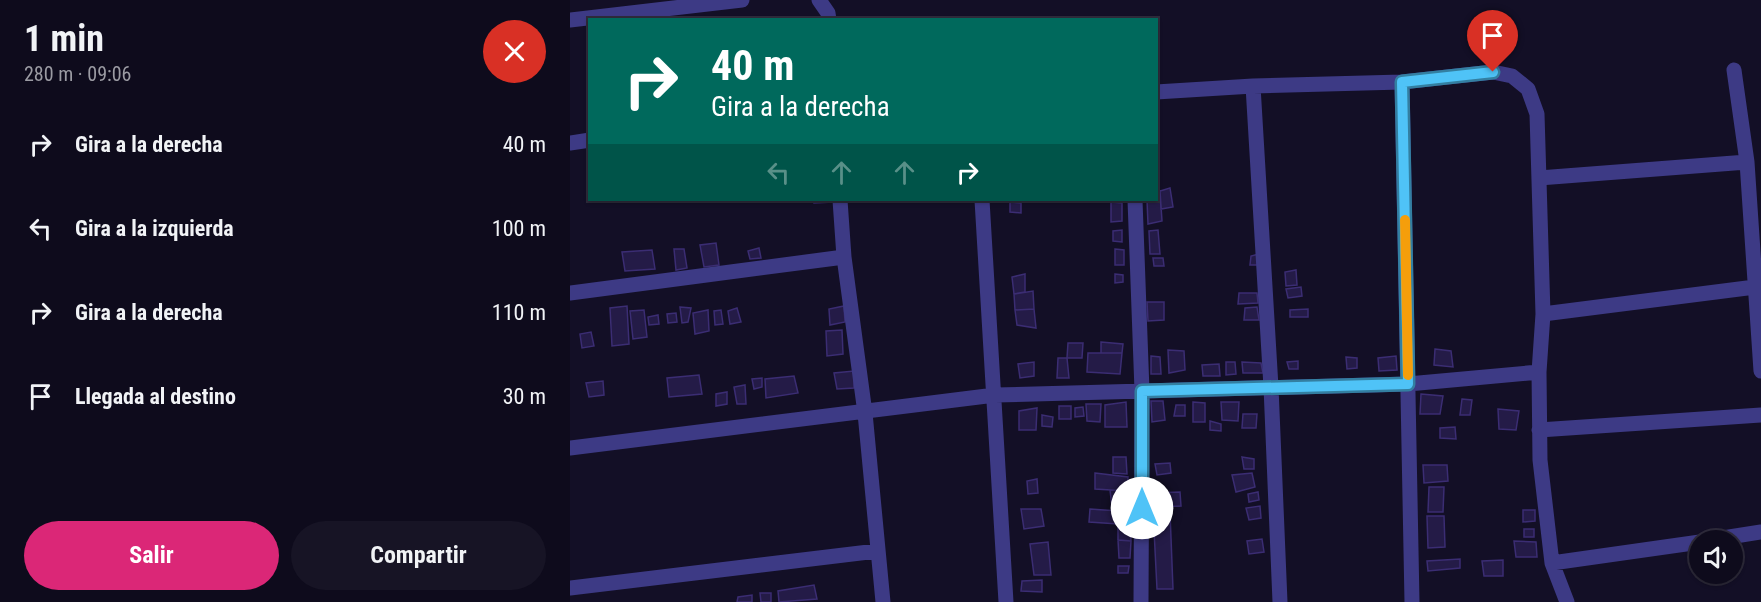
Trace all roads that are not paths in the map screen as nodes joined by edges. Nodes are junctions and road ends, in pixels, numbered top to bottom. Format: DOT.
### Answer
graph roads {
  1 [pos="742,0"];
  2 [pos="819,0"];
  3 [pos="829,18"];
  4 [pos="570,20"];
  5 [pos="1734,70"];
  6 [pos="1402,82"];
  7 [pos="1252,86"];
  8 [pos="1158,92"];
  9 [pos="588,140"];
  10 [pos="570,143"];
  11 [pos="1747,162"];
  12 [pos="1539,178"];
  13 [pos="840,201"];
  14 [pos="982,201"];
  15 [pos="1135,201"];
  16 [pos="844,257"];
  17 [pos="1755,287"];
  18 [pos="570,293"];
  19 [pos="1543,314"];
  20 [pos="1761,371"];
  21 [pos="1539,372"];
  22 [pos="1408,384"];
  23 [pos="1271,387"];
  24 [pos="1142,391"];
  25 [pos="995,395"];
  26 [pos="866,413"];
  27 [pos="1761,415"];
  28 [pos="1539,430"];
  29 [pos="570,448"];
  30 [pos="1761,532"];
  31 [pos="1743,535"];
  32 [pos="1689,544"];
  33 [pos="878,551"];
  34 [pos="1552,564"];
  35 [pos="570,588"];
  36 [pos="883,602"];
  37 [pos="1006,602"];
  38 [pos="1141,602"];
  39 [pos="1280,602"];
  40 [pos="1413,602"];
  41 [pos="1567,602"];
  1 -- 4 [label="street"];
  2 -- 3 [label="street"];
  5 -- 11 [label="street"];
  6 -- 7 [label="street"];
  6 -- 12 [label="street"];
  6 -- 22 [label="street"];
  7 -- 8 [label="street"];
  7 -- 23 [label="street"];
  9 -- 10 [label="street"];
  11 -- 12 [label="street"];
  11 -- 17 [label="street"];
  12 -- 19 [label="street"];
  13 -- 16 [label="street"];
  14 -- 25 [label="street"];
  15 -- 24 [label="street"];
  16 -- 18 [label="street"];
  16 -- 26 [label="street"];
  17 -- 19 [label="street"];
  17 -- 20 [label="street"];
  19 -- 21 [label="street"];
  21 -- 22 [label="street"];
  21 -- 28 [label="street"];
  22 -- 23 [label="street"];
  22 -- 40 [label="street"];
  23 -- 24 [label="street"];
  23 -- 39 [label="street"];
  24 -- 25 [label="street"];
  24 -- 38 [label="street"];
  25 -- 26 [label="street"];
  25 -- 37 [label="street"];
  26 -- 29 [label="street"];
  26 -- 33 [label="street"];
  27 -- 28 [label="street"];
  28 -- 34 [label="street"];
  30 -- 31 [label="street"];
  32 -- 34 [label="street"];
  33 -- 35 [label="street"];
  33 -- 36 [label="street"];
  34 -- 41 [label="street"];
}
